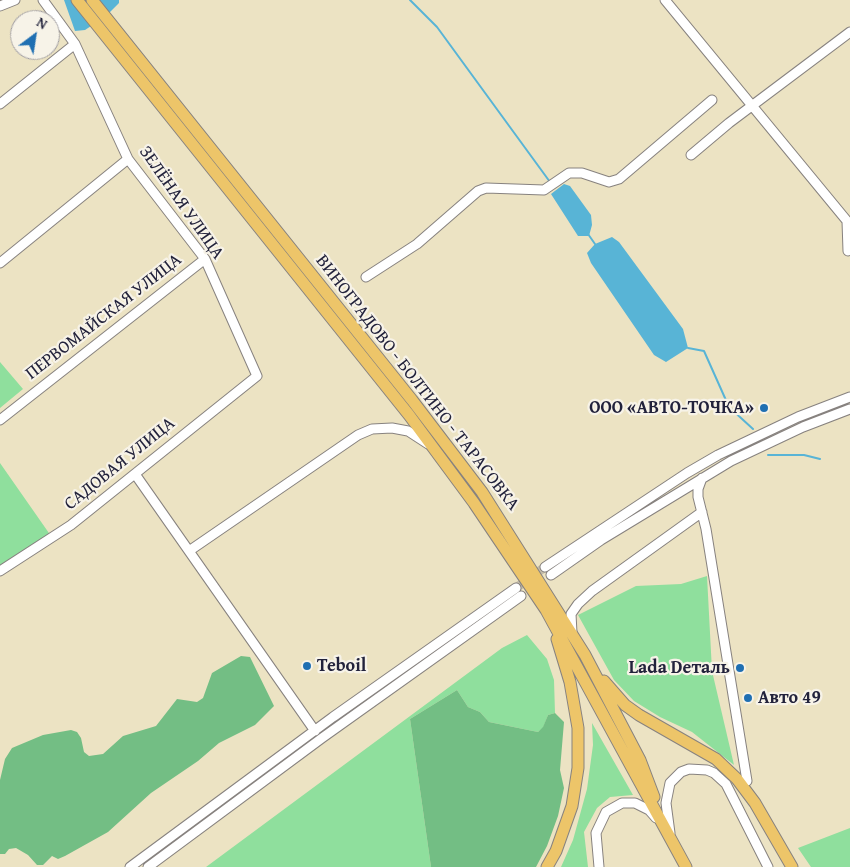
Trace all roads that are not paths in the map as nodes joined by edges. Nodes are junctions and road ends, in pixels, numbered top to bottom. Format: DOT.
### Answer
graph roads {
  1 [pos="15,0"];
  2 [pos="43,0"];
  3 [pos="77,0"];
  4 [pos="92,0"];
  5 [pos="665,0"];
  6 [pos="0,6"];
  7 [pos="850,32"];
  8 [pos="75,44"];
  9 [pos="712,100"];
  10 [pos="0,104"];
  11 [pos="753,105"];
  12 [pos="692,155"];
  13 [pos="128,158"];
  14 [pos="850,250"];
  15 [pos="205,258"];
  16 [pos="0,263"];
  17 [pos="366,277"];
  18 [pos="257,376"];
  19 [pos="850,397"];
  20 [pos="850,410"];
  21 [pos="0,420"];
  22 [pos="438,452"];
  23 [pos="134,474"];
  24 [pos="704,476"];
  25 [pos="676,494"];
  26 [pos="700,507"];
  27 [pos="189,551"];
  28 [pos="0,571"];
  29 [pos="546,610"];
  30 [pos="572,634"];
  31 [pos="585,655"];
  32 [pos="315,731"];
  33 [pos="747,781"];
  34 [pos="671,838"];
  35 [pos="130,867"];
  36 [pos="148,867"];
  37 [pos="547,867"];
  38 [pos="599,867"];
  39 [pos="686,867"];
  40 [pos="768,867"];
  41 [pos="792,867"];
  1 -- 6 [label="street"];
  2 -- 8 [label="street, ЗЕЛЁНАЯ УЛИЦА"];
  3 -- 22 [label="main road, ВИНОГРАДОВО - БОЛТИНО - ТАРАСОВКА"];
  4 -- 30 [label="main road, ВИНОГРАДОВО - БОЛТИНО - ТАРАСОВКА"];
  5 -- 11 [label="street"];
  7 -- 11 [label="street"];
  8 -- 10 [label="street"];
  8 -- 13 [label="street, ЗЕЛЁНАЯ УЛИЦА"];
  9 -- 17 [label="street"];
  11 -- 12 [label="street"];
  11 -- 14 [label="street"];
  13 -- 15 [label="street, ЗЕЛЁНАЯ УЛИЦА"];
  13 -- 16 [label="street"];
  15 -- 18 [label="street, ЗЕЛЁНАЯ УЛИЦА"];
  15 -- 21 [label="street, ПЕРВОМАЙСКАЯ УЛИЦА"];
  18 -- 23 [label="street, САДОВАЯ УЛИЦА"];
  19 -- 25 [label="street"];
  20 -- 24 [label="street"];
  22 -- 27 [label="street"];
  22 -- 29 [label="main road, ВИНОГРАДОВО - БОЛТИНО - ТАРАСОВКА"];
  23 -- 27 [label="street"];
  23 -- 28 [label="street, САДОВАЯ УЛИЦА"];
  24 -- 25 [label="street"];
  24 -- 26 [label="street"];
  25 -- 26 [label="street"];
  26 -- 30 [label="street"];
  26 -- 33 [label="street"];
  27 -- 32 [label="street"];
  29 -- 34 [label="main road, ВИНОГРАДОВО - БОЛТИНО - ТАРАСОВКА"];
  29 -- 37 [label="main road"];
  30 -- 31 [label="main road, ВИНОГРАДОВО - БОЛТИНО - ТАРАСОВКА"];
  31 -- 34 [label="main road, ВИНОГРАДОВО - БОЛТИНО - ТАРАСОВКА"];
  31 -- 41 [label="main road"];
  32 -- 35 [label="street"];
  32 -- 36 [label="street"];
  34 -- 38 [label="street"];
  34 -- 39 [label="main road"];
  34 -- 40 [label="street"];
}
